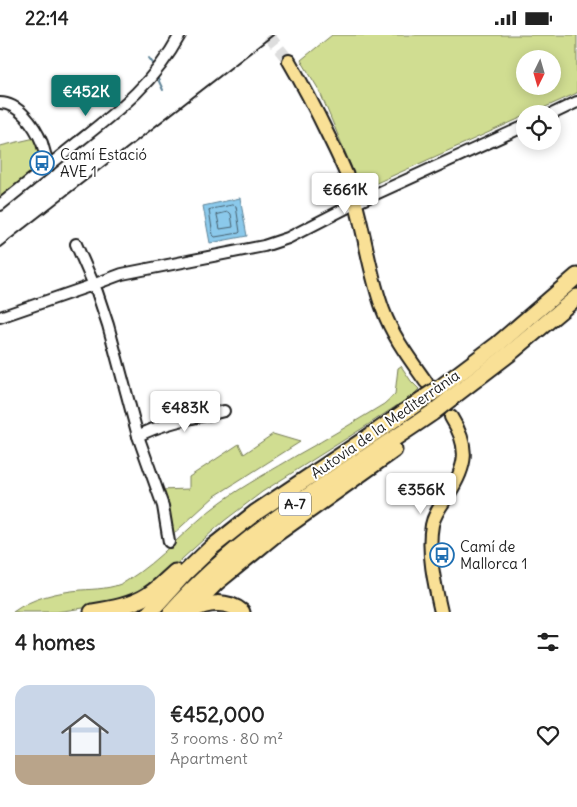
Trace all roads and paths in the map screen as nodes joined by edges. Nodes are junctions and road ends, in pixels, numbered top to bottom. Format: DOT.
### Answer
graph roads {
  1 [pos="179,35"];
  2 [pos="289,61"];
  3 [pos="577,102"];
  4 [pos="0,103"];
  5 [pos="561,110"];
  6 [pos="516,130"];
  7 [pos="41,142"];
  8 [pos="59,153"];
  9 [pos="48,164"];
  10 [pos="356,203"];
  11 [pos="0,204"];
  12 [pos="76,244"];
  13 [pos="577,277"];
  14 [pos="93,285"];
  15 [pos="577,297"];
  16 [pos="0,317"];
  17 [pos="434,384"];
  18 [pos="224,411"];
  19 [pos="445,411"];
  20 [pos="138,436"];
  21 [pos="169,542"];
  22 [pos="211,548"];
  23 [pos="92,612"];
  24 [pos="150,612"];
  25 [pos="171,612"];
  26 [pos="188,612"];
  27 [pos="242,612"];
  28 [pos="442,612"];
  1 -- 8 [label="street"];
  1 -- 9 [label="street"];
  2 -- 10 [label="main road"];
  3 -- 5 [label="street"];
  4 -- 7 [label="street"];
  6 -- 10 [label="street"];
  7 -- 8 [label="street"];
  7 -- 9 [label="street"];
  8 -- 9 [label="street"];
  9 -- 11 [label="street"];
  10 -- 14 [label="street"];
  10 -- 17 [label="main road"];
  12 -- 14 [label="street"];
  13 -- 17 [label="highway, Autovia de la Mediterrània / A-7"];
  14 -- 16 [label="street"];
  14 -- 20 [label="street"];
  15 -- 19 [label="highway, Autovia de la Mediterrània / A-7"];
  17 -- 22 [label="highway, Autovia de la Mediterrània / A-7, bridge"];
  18 -- 20 [label="street"];
  19 -- 25 [label="highway, Autovia de la Mediterrània / A-7"];
  19 -- 26 [label="highway"];
  19 -- 28 [label="main road"];
  20 -- 21 [label="street"];
  22 -- 23 [label="highway"];
  22 -- 24 [label="highway, Autovia de la Mediterrània / A-7"];
  26 -- 27 [label="highway"];
}
